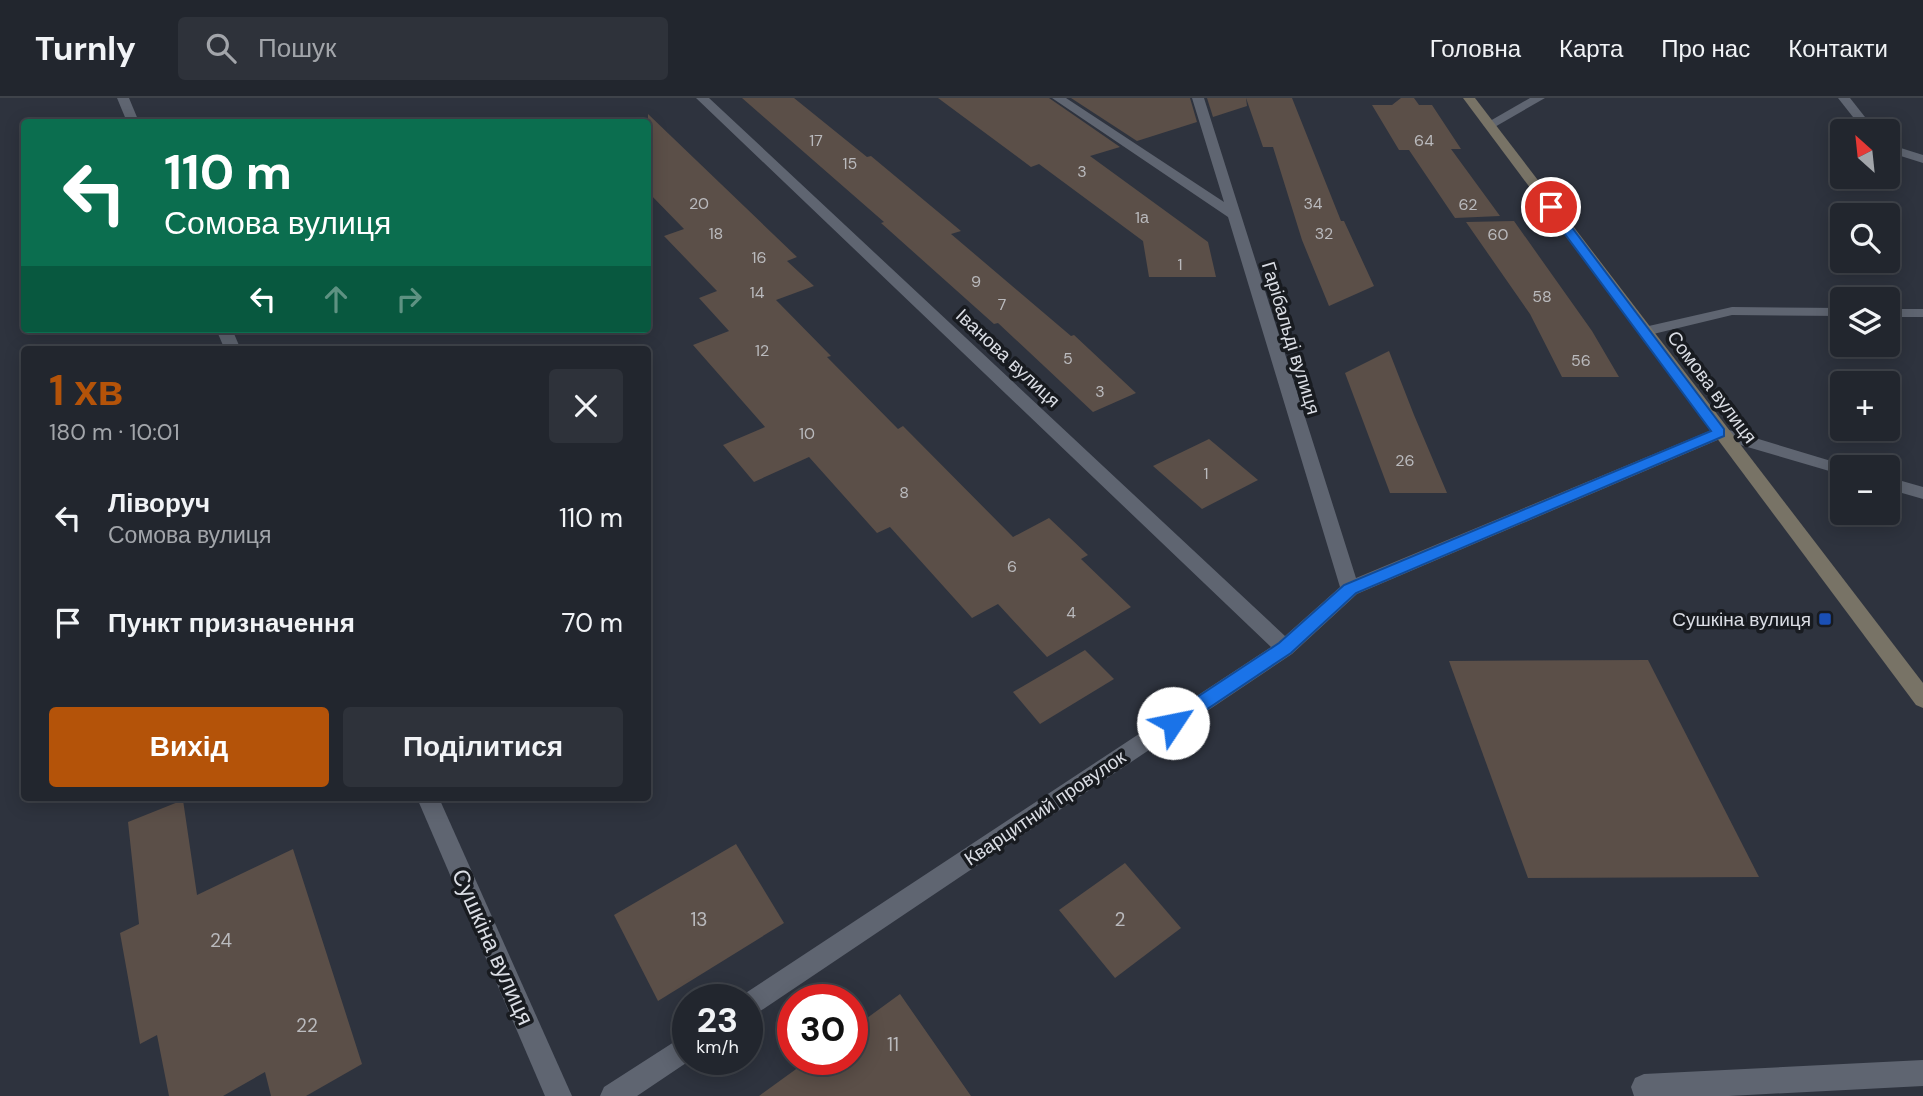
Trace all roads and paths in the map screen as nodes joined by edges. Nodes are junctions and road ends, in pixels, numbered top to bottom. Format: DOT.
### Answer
graph roads {
  1 [pos="123,98"];
  2 [pos="702,98"];
  3 [pos="1058,98"];
  4 [pos="1198,98"];
  5 [pos="1469,98"];
  6 [pos="1539,98"];
  7 [pos="1844,98"];
  8 [pos="133,119"];
  9 [pos="1861,119"];
  10 [pos="1489,125"];
  11 [pos="1900,152"];
  12 [pos="1923,159"];
  13 [pos="1233,214"];
  14 [pos="1830,312"];
  15 [pos="1900,313"];
  16 [pos="1923,313"];
  17 [pos="1645,331"];
  18 [pos="1719,433"];
  19 [pos="1830,465"];
  20 [pos="1900,486"];
  21 [pos="1923,493"];
  22 [pos="1350,589"];
  23 [pos="1285,648"];
  24 [pos="1923,699"];
  25 [pos="429,801"];
  26 [pos="763,996"];
  27 [pos="672,1057"];
  28 [pos="1923,1073"];
  29 [pos="559,1096"];
  30 [pos="613,1096"];
  31 [pos="1648,1096"];
  1 -- 8 [label="street"];
  2 -- 23 [label="street, Іванова вулиця"];
  3 -- 13 [label="street"];
  4 -- 13 [label="street, Гарібальді вулиця"];
  5 -- 10 [label="main road, Сомова вулиця"];
  6 -- 10 [label="street"];
  7 -- 9 [label="street"];
  10 -- 17 [label="main road, Сомова вулиця"];
  11 -- 12 [label="street"];
  13 -- 22 [label="street, Гарібальді вулиця"];
  14 -- 17 [label="street"];
  15 -- 16 [label="lane"];
  17 -- 18 [label="main road, Сомова вулиця"];
  18 -- 19 [label="street"];
  18 -- 22 [label="street, Кварцитний провулок"];
  18 -- 24 [label="main road, Сомова вулиця"];
  20 -- 21 [label="street"];
  22 -- 23 [label="street, Кварцитний провулок"];
  23 -- 26 [label="street, Кварцитний провулок"];
  25 -- 29 [label="street, Сушкіна вулиця"];
  27 -- 30 [label="street"];
  28 -- 31 [label="street"];
}
